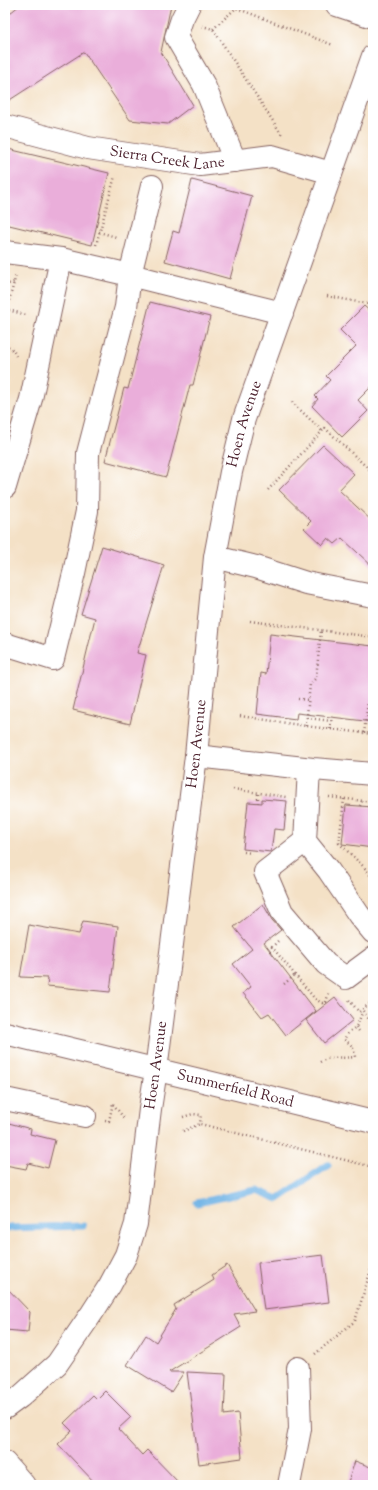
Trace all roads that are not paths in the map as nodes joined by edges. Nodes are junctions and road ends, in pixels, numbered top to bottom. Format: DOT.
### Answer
graph roads {
  1 [pos="337,5"];
  2 [pos="192,15"];
  3 [pos="373,17"];
  4 [pos="373,56"];
  5 [pos="5,126"];
  6 [pos="235,161"];
  7 [pos="331,174"];
  8 [pos="152,186"];
  9 [pos="5,252"];
  10 [pos="60,259"];
  11 [pos="130,275"];
  12 [pos="282,313"];
  13 [pos="5,488"];
  14 [pos="215,557"];
  15 [pos="373,596"];
  16 [pos="5,644"];
  17 [pos="196,756"];
  18 [pos="309,769"];
  19 [pos="373,774"];
  20 [pos="305,841"];
  21 [pos="373,932"];
  22 [pos="373,958"];
  23 [pos="5,1033"];
  24 [pos="156,1070"];
  25 [pos="5,1099"];
  26 [pos="85,1116"];
  27 [pos="373,1122"];
  28 [pos="298,1368"];
  29 [pos="5,1408"];
  30 [pos="5,1463"];
  31 [pos="24,1485"];
  32 [pos="289,1485"];
  1 -- 3 [label="street"];
  2 -- 6 [label="street"];
  4 -- 7 [label="street, Hoen Avenue"];
  5 -- 6 [label="street, Sierra Creek Lane"];
  6 -- 7 [label="street, Sierra Creek Lane"];
  7 -- 12 [label="street, Hoen Avenue"];
  8 -- 11 [label="street"];
  9 -- 10 [label="street"];
  10 -- 11 [label="street"];
  10 -- 13 [label="street"];
  11 -- 12 [label="street"];
  11 -- 16 [label="street"];
  12 -- 14 [label="street, Hoen Avenue"];
  14 -- 15 [label="street"];
  14 -- 17 [label="street, Hoen Avenue"];
  17 -- 18 [label="street"];
  17 -- 24 [label="street, Hoen Avenue"];
  18 -- 19 [label="street"];
  18 -- 20 [label="street"];
  20 -- 21 [label="street"];
  20 -- 22 [label="street"];
  23 -- 24 [label="street, Summerfield Road"];
  24 -- 27 [label="street, Summerfield Road"];
  24 -- 29 [label="street, Hoen Avenue"];
  25 -- 26 [label="street"];
  28 -- 32 [label="street"];
  30 -- 31 [label="street"];
}
